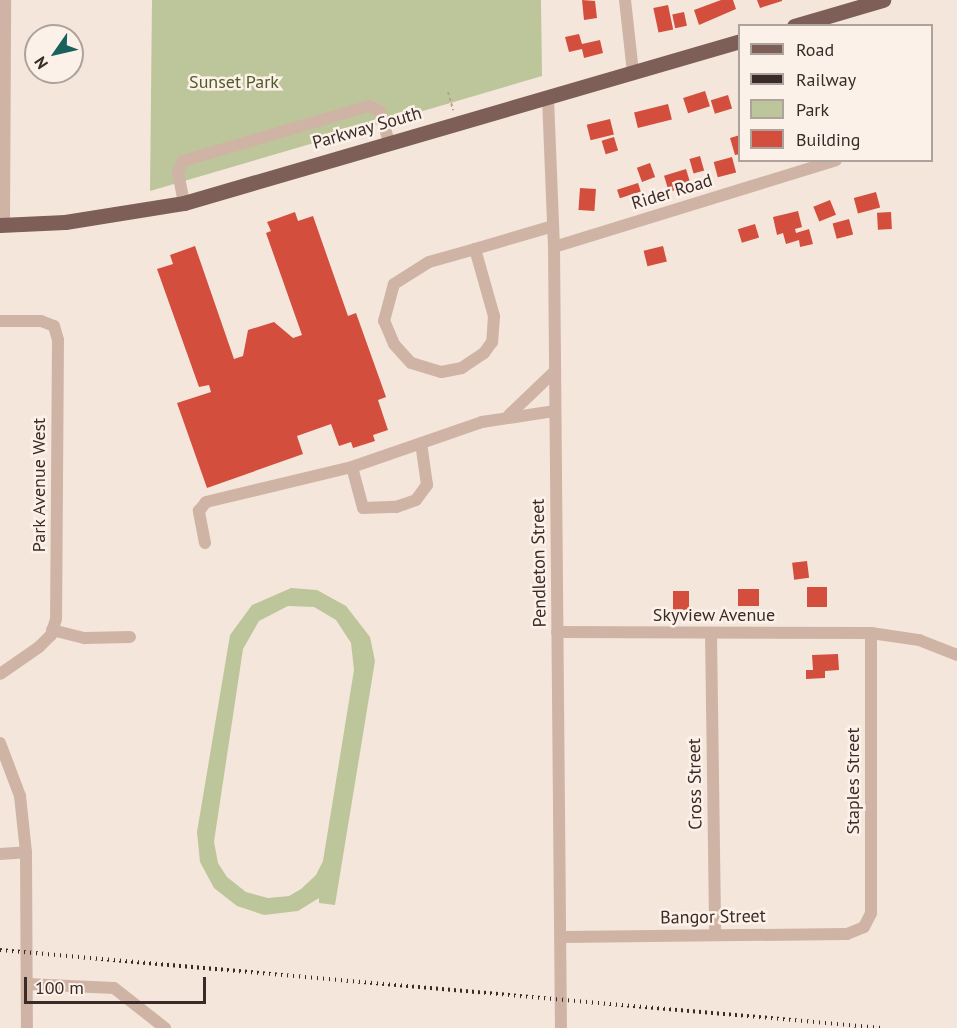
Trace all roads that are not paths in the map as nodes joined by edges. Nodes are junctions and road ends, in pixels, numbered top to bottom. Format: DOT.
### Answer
graph roads {
  1 [pos="5,0"];
  2 [pos="625,0"];
  3 [pos="883,0"];
  4 [pos="801,24"];
  5 [pos="738,42"];
  6 [pos="633,72"];
  7 [pos="548,98"];
  8 [pos="389,142"];
  9 [pos="830,162"];
  10 [pos="184,202"];
  11 [pos="2,225"];
  12 [pos="553,226"];
  13 [pos="554,247"];
  14 [pos="475,249"];
  15 [pos="0,321"];
  16 [pos="555,371"];
  17 [pos="555,411"];
  18 [pos="509,415"];
  19 [pos="421,443"];
  20 [pos="352,467"];
  21 [pos="205,543"];
  22 [pos="52,630"];
  23 [pos="557,632"];
  24 [pos="711,633"];
  25 [pos="871,633"];
  26 [pos="130,637"];
  27 [pos="957,655"];
  28 [pos="0,674"];
  29 [pos="0,743"];
  30 [pos="26,852"];
  31 [pos="0,854"];
  32 [pos="864,927"];
  33 [pos="715,935"];
  34 [pos="561,937"];
  35 [pos="27,984"];
  36 [pos="27,1028"];
  37 [pos="165,1028"];
  38 [pos="561,1028"];
  1 -- 11 [label="street"];
  2 -- 6 [label="street"];
  3 -- 4 [label="main road"];
  5 -- 6 [label="main road, Parkway South"];
  6 -- 7 [label="main road, Parkway South"];
  7 -- 8 [label="main road, Parkway South"];
  7 -- 12 [label="street, Pendleton Street"];
  8 -- 10 [label="main road, Parkway South"];
  8 -- 10 [label="street"];
  9 -- 13 [label="street, Rider Road"];
  10 -- 11 [label="main road, Parkway South"];
  12 -- 13 [label="street, Pendleton Street"];
  12 -- 14 [label="street"];
  13 -- 16 [label="street, Pendleton Street"];
  14 -- 14 [label="street"];
  15 -- 22 [label="street, Park Avenue West"];
  16 -- 17 [label="street, Pendleton Street"];
  16 -- 18 [label="street"];
  17 -- 18 [label="street"];
  17 -- 23 [label="street, Pendleton Street"];
  18 -- 19 [label="street"];
  19 -- 20 [label="street"];
  19 -- 20 [label="street"];
  20 -- 21 [label="street"];
  22 -- 26 [label="street"];
  22 -- 28 [label="street"];
  23 -- 24 [label="street, Skyview Avenue"];
  23 -- 34 [label="street, Pendleton Street"];
  24 -- 25 [label="street, Skyview Avenue"];
  24 -- 33 [label="street, Cross Street"];
  25 -- 27 [label="street, Skyview Avenue"];
  25 -- 32 [label="street, Staples Street"];
  29 -- 30 [label="street"];
  30 -- 31 [label="street"];
  30 -- 35 [label="street"];
  32 -- 33 [label="street, Bangor Street"];
  33 -- 34 [label="street, Bangor Street"];
  34 -- 38 [label="street, Pendleton Street"];
  35 -- 36 [label="street"];
  35 -- 37 [label="street"];
}
